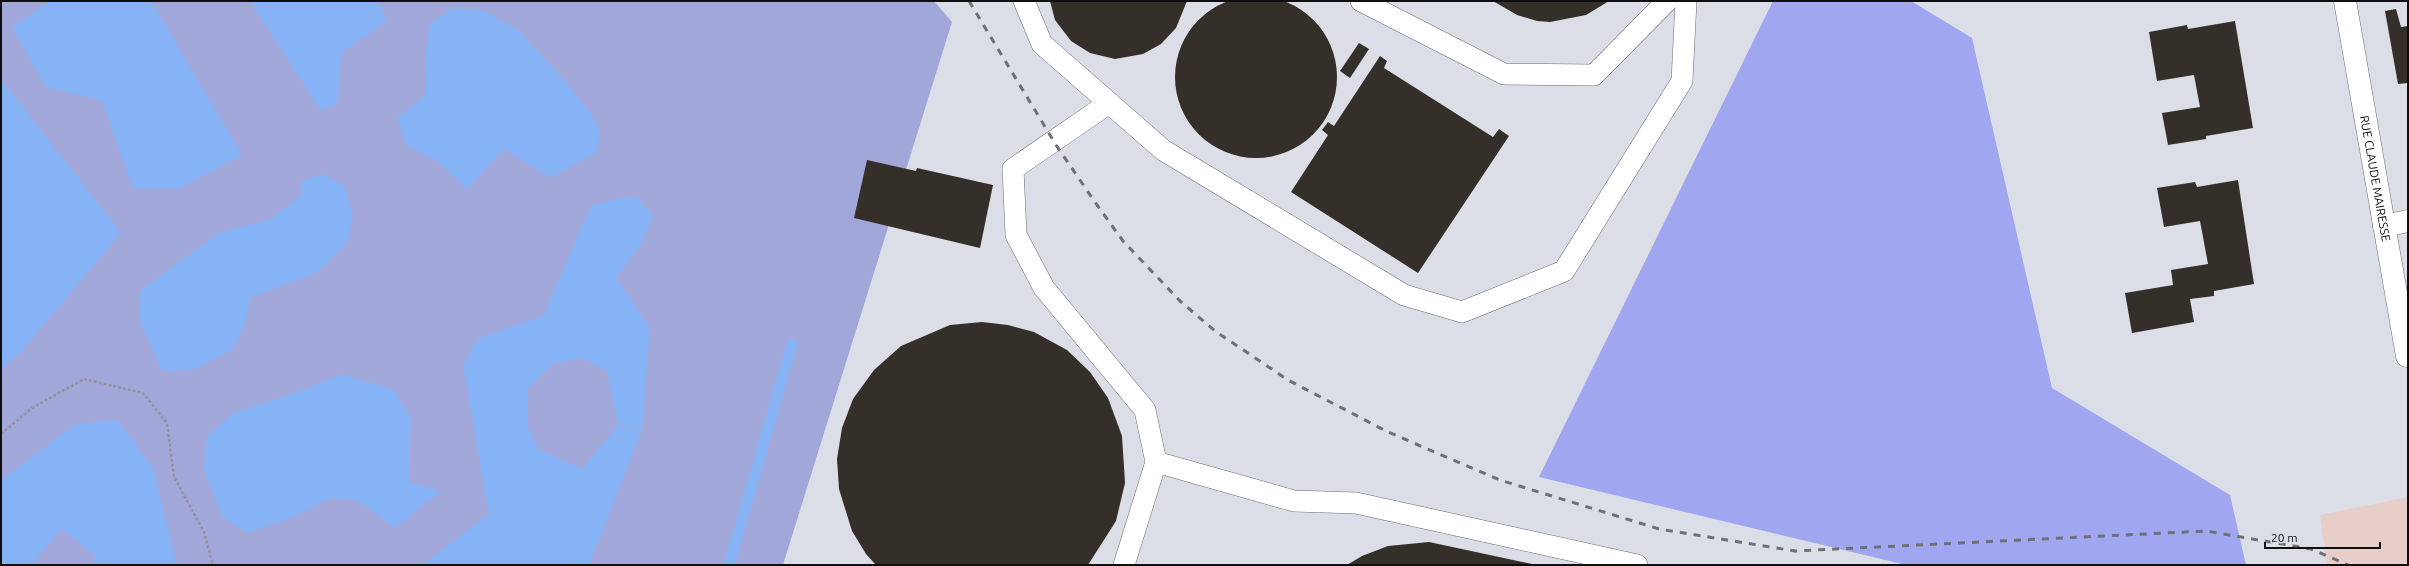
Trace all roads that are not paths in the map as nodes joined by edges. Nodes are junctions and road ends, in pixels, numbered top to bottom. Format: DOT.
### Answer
graph roads {
  1 [pos="1024,1"];
  2 [pos="1361,1"];
  3 [pos="1667,1"];
  4 [pos="1686,1"];
  5 [pos="2345,1"];
  6 [pos="1109,103"];
  7 [pos="2408,221"];
  8 [pos="2384,226"];
  9 [pos="2406,356"];
  10 [pos="1156,462"];
  11 [pos="1124,565"];
  12 [pos="1637,565"];
  1 -- 6 [label="lane"];
  2 -- 3 [label="lane"];
  4 -- 6 [label="lane"];
  5 -- 8 [label="street, RUE CLAUDE MAIRESSE"];
  6 -- 10 [label="lane"];
  7 -- 8 [label="street"];
  8 -- 9 [label="street, RUE CLAUDE MAIRESSE"];
  10 -- 11 [label="lane"];
  10 -- 12 [label="lane"];
}
